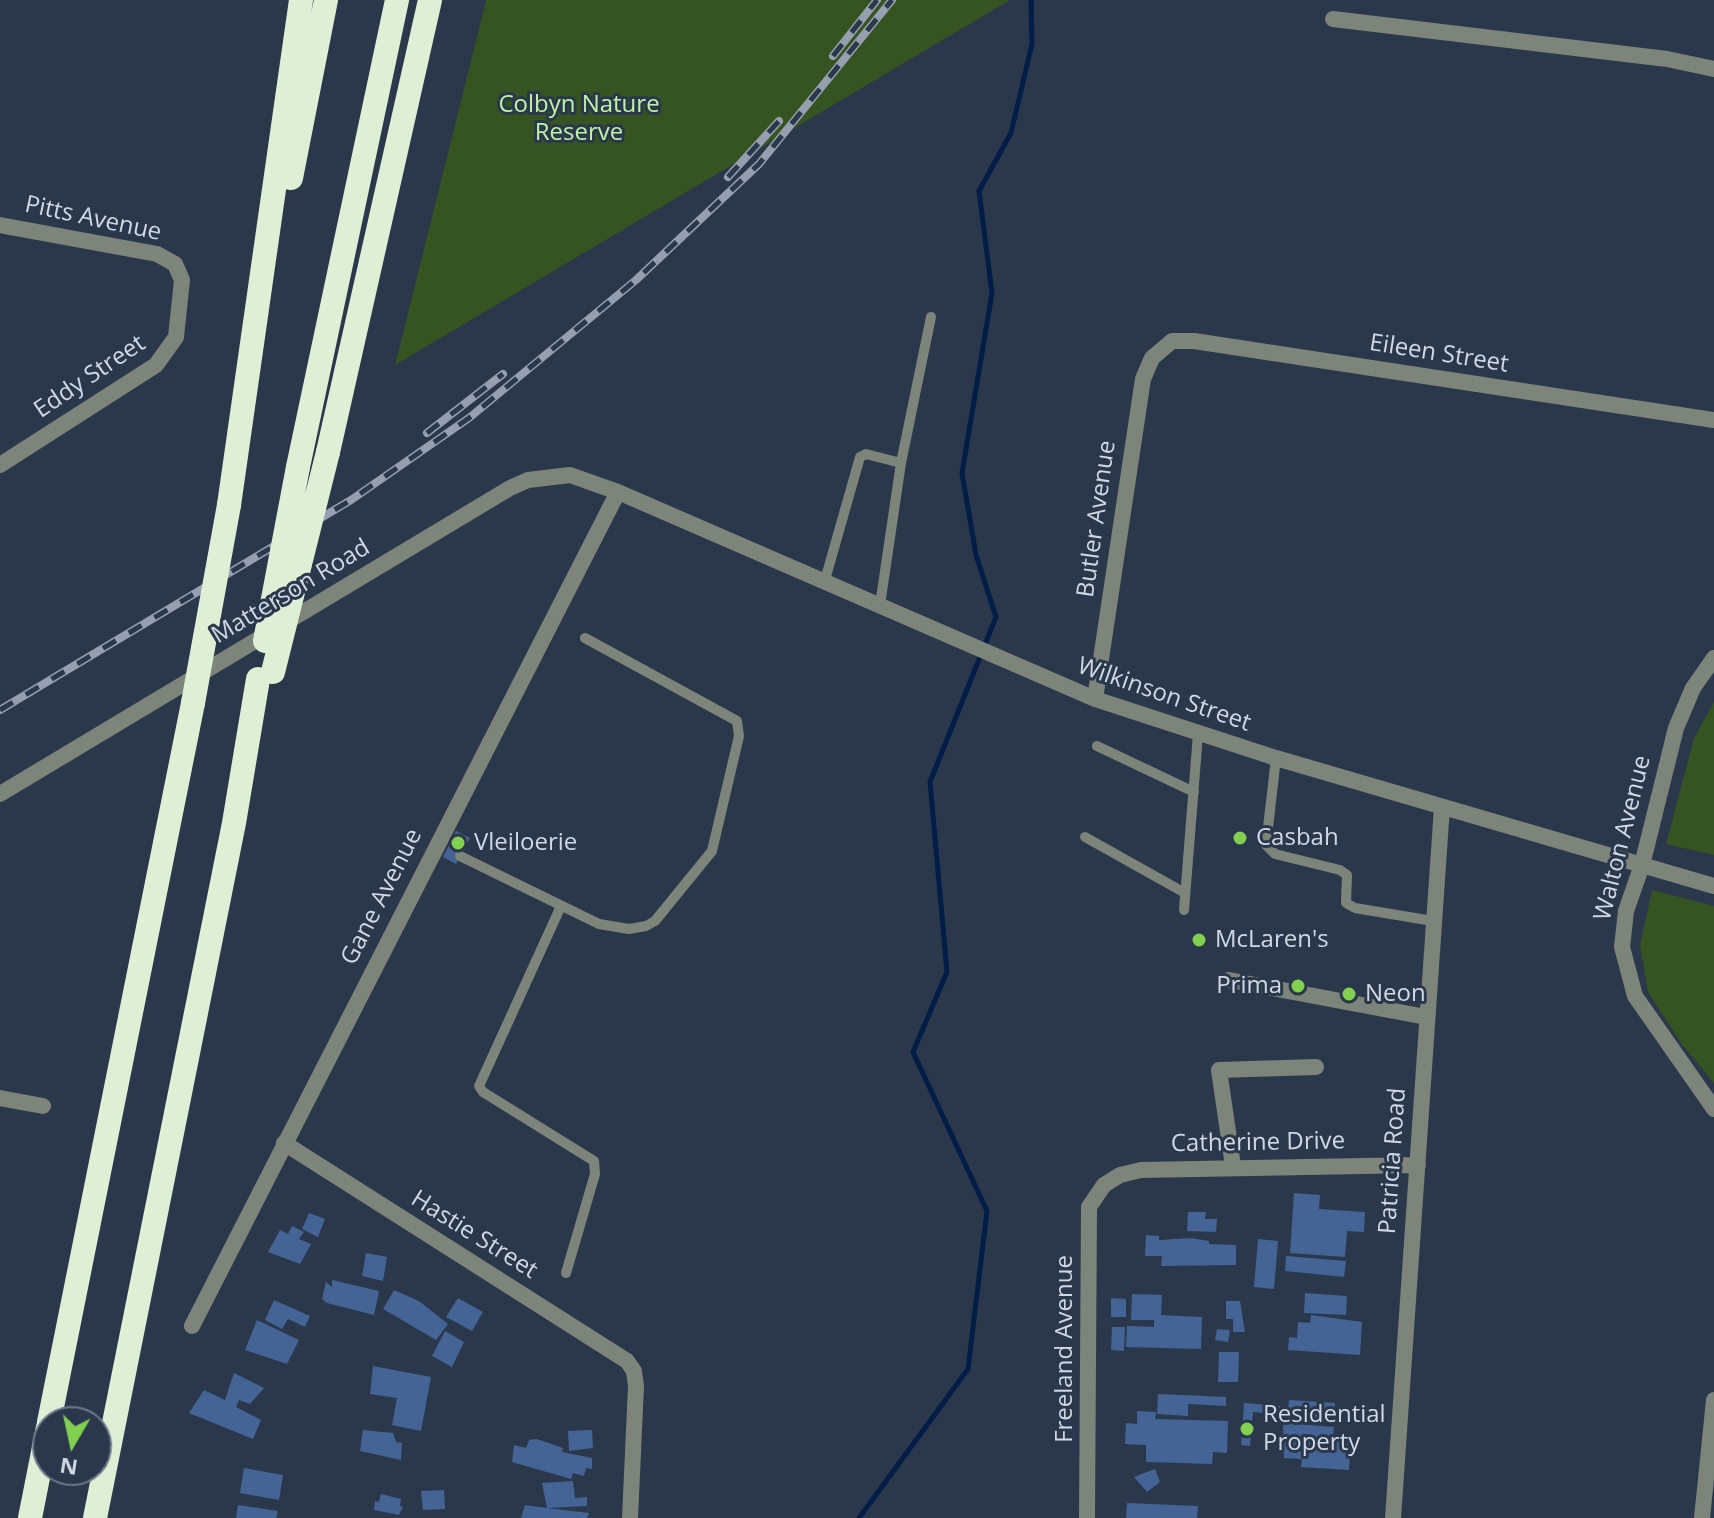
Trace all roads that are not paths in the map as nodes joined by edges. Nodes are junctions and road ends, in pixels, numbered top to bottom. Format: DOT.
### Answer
graph roads {
  1 [pos="301,0"];
  2 [pos="326,0"];
  3 [pos="397,0"];
  4 [pos="430,0"];
  5 [pos="1333,19"];
  6 [pos="1714,69"];
  7 [pos="0,225"];
  8 [pos="175,264"];
  9 [pos="931,317"];
  10 [pos="1159,351"];
  11 [pos="1714,420"];
  12 [pos="240,439"];
  13 [pos="901,463"];
  14 [pos="0,465"];
  15 [pos="618,492"];
  16 [pos="825,580"];
  17 [pos="880,605"];
  18 [pos="585,638"];
  19 [pos="1714,658"];
  20 [pos="265,675"];
  21 [pos="1095,699"];
  22 [pos="1198,734"];
  23 [pos="1097,746"];
  24 [pos="1276,758"];
  25 [pos="1194,792"];
  26 [pos="0,794"];
  27 [pos="1442,807"];
  28 [pos="1085,837"];
  29 [pos="460,856"];
  30 [pos="1642,865"];
  31 [pos="1714,886"];
  32 [pos="1185,893"];
  33 [pos="561,906"];
  34 [pos="1184,910"];
  35 [pos="1433,921"];
  36 [pos="1229,980"];
  37 [pos="1426,1017"];
  38 [pos="1316,1067"];
  39 [pos="0,1098"];
  40 [pos="43,1106"];
  41 [pos="1714,1109"];
  42 [pos="284,1143"];
  43 [pos="1418,1165"];
  44 [pos="1233,1166"];
  45 [pos="1104,1185"];
  46 [pos="566,1273"];
  47 [pos="192,1326"];
  48 [pos="1714,1400"];
  49 [pos="52,1406"];
  50 [pos="36,1486"];
  51 [pos="30,1518"];
  52 [pos="95,1518"];
  53 [pos="630,1518"];
  54 [pos="1087,1518"];
  55 [pos="1393,1518"];
  56 [pos="1702,1518"];
  1 -- 12 [label="highway"];
  2 -- 12 [label="highway"];
  3 -- 20 [label="highway, bridge"];
  4 -- 20 [label="highway, bridge"];
  5 -- 6 [label="street"];
  7 -- 8 [label="street, Pitts Avenue"];
  8 -- 14 [label="street, Eddy Street"];
  9 -- 13 [label="lane"];
  10 -- 11 [label="street, Eileen Street"];
  10 -- 21 [label="street, Butler Avenue"];
  12 -- 49 [label="highway, bridge"];
  13 -- 16 [label="lane"];
  13 -- 17 [label="lane"];
  15 -- 16 [label="street, Wilkinson Street"];
  15 -- 26 [label="street, Matterson Road"];
  15 -- 42 [label="street, Gane Avenue"];
  16 -- 17 [label="street, Wilkinson Street"];
  17 -- 21 [label="street, Wilkinson Street"];
  18 -- 33 [label="lane"];
  19 -- 30 [label="street, Walton Avenue"];
  20 -- 52 [label="highway"];
  21 -- 22 [label="street, Wilkinson Street"];
  22 -- 24 [label="street, Wilkinson Street"];
  22 -- 25 [label="lane"];
  23 -- 25 [label="lane"];
  24 -- 27 [label="street, Wilkinson Street"];
  24 -- 35 [label="lane"];
  25 -- 32 [label="lane"];
  27 -- 30 [label="street, Wilkinson Street"];
  27 -- 35 [label="street, Patricia Road"];
  28 -- 32 [label="lane"];
  29 -- 33 [label="lane"];
  30 -- 31 [label="street, Wilkinson Street"];
  30 -- 41 [label="street, Walton Avenue"];
  32 -- 34 [label="lane"];
  33 -- 46 [label="lane"];
  35 -- 37 [label="street, Patricia Road"];
  36 -- 37 [label="street"];
  37 -- 43 [label="street, Patricia Road"];
  38 -- 44 [label="street"];
  39 -- 40 [label="street"];
  42 -- 47 [label="street, Gane Avenue"];
  42 -- 53 [label="street, Hastie Street"];
  43 -- 44 [label="street, Catherine Drive"];
  43 -- 55 [label="street, Patricia Road"];
  44 -- 45 [label="street, Catherine Drive"];
  45 -- 54 [label="street, Freeland Avenue"];
  48 -- 56 [label="street"];
  50 -- 51 [label="highway"];
}
